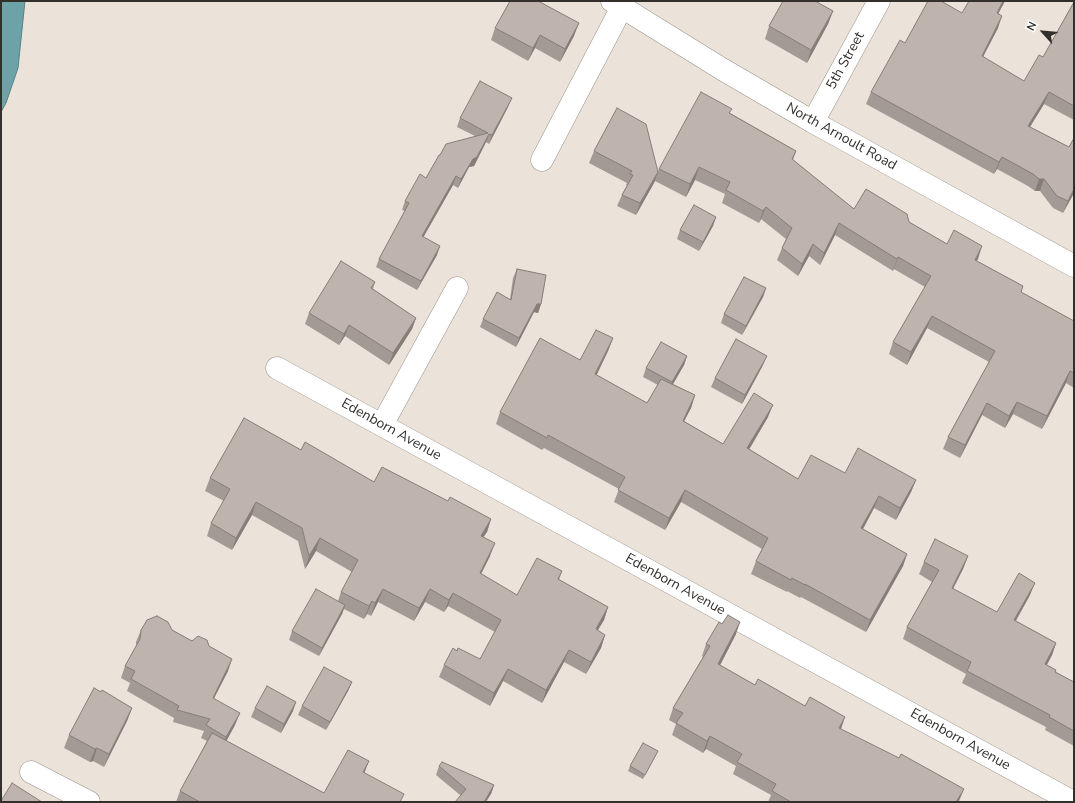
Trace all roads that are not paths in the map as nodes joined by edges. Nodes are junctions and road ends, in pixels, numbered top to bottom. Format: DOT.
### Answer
graph roads {
  1 [pos="879,1"];
  2 [pos="617,4"];
  3 [pos="813,122"];
  4 [pos="542,160"];
  5 [pos="1072,261"];
  6 [pos="457,288"];
  7 [pos="277,368"];
  8 [pos="382,425"];
  9 [pos="31,772"];
  10 [pos="89,802"];
  11 [pos="1073,802"];
  1 -- 3 [label="street, 5th Street"];
  2 -- 3 [label="street, North Arnoult Road"];
  2 -- 4 [label="street"];
  3 -- 5 [label="street, North Arnoult Road"];
  6 -- 8 [label="street"];
  7 -- 8 [label="street, Edenborn Avenue"];
  8 -- 11 [label="street, Edenborn Avenue"];
  9 -- 10 [label="street"];
}
